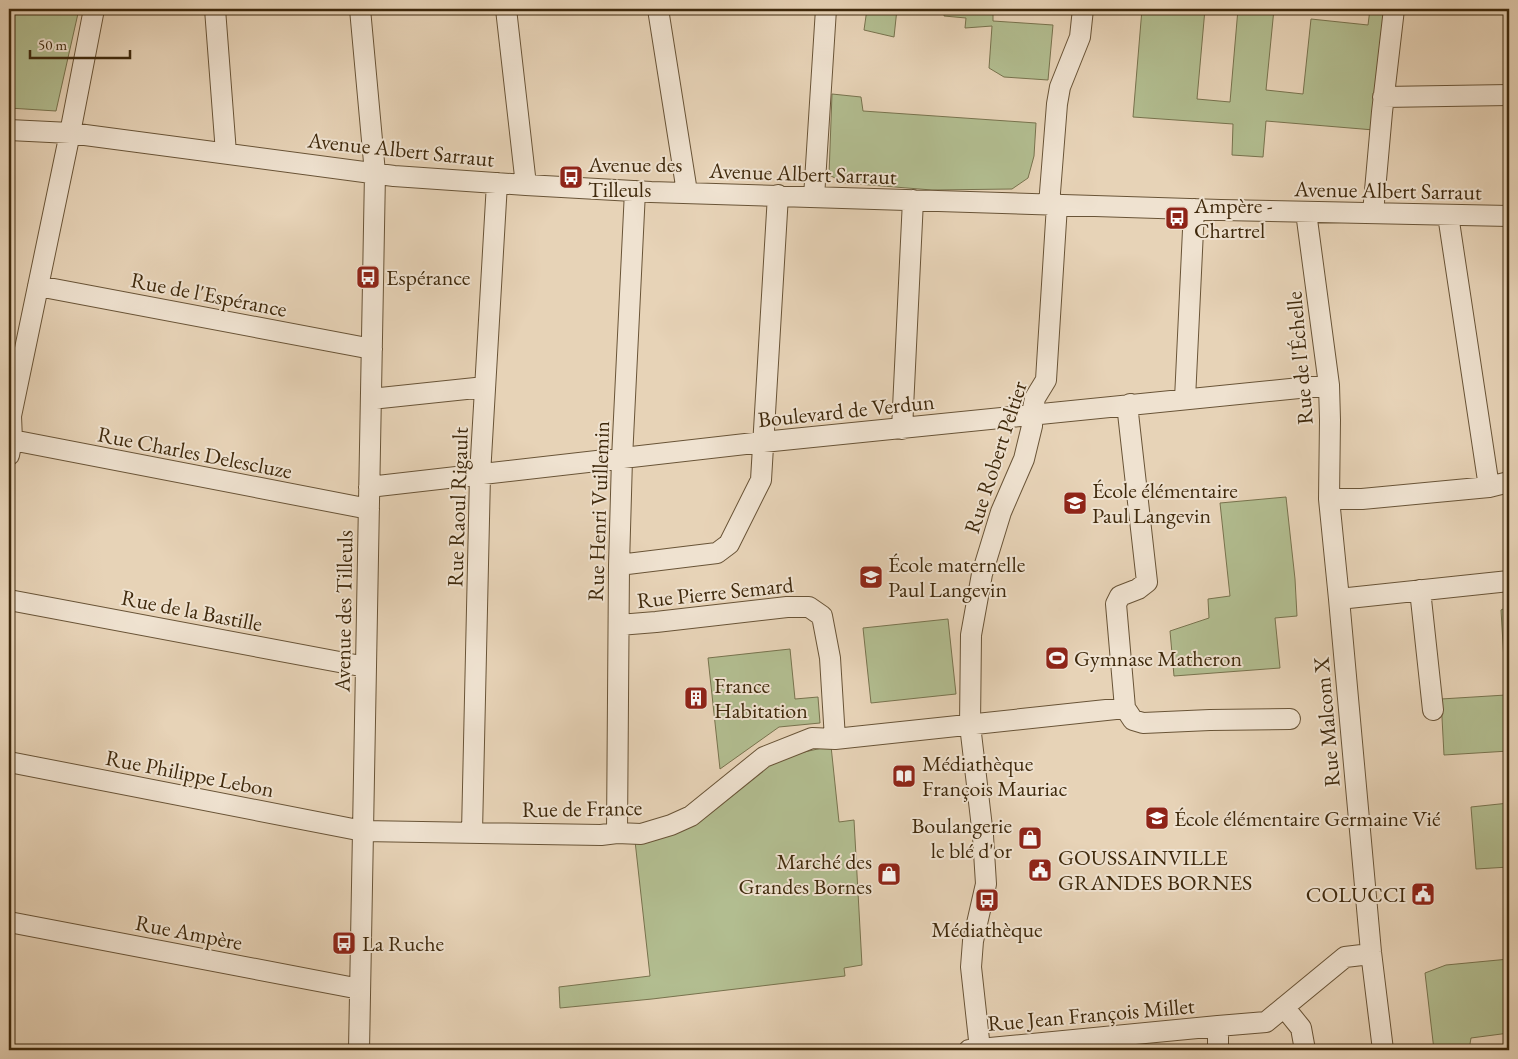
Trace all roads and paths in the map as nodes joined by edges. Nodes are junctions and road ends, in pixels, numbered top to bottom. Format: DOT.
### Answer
graph roads {
  1 [pos="94,9"];
  2 [pos="215,9"];
  3 [pos="360,9"];
  4 [pos="506,9"];
  5 [pos="658,9"];
  6 [pos="826,9"];
  7 [pos="1083,9"];
  8 [pos="1394,9"];
  9 [pos="1509,95"];
  10 [pos="1383,97"];
  11 [pos="9,130"];
  12 [pos="70,133"];
  13 [pos="226,153"];
  14 [pos="375,173"];
  15 [pos="497,182"];
  16 [pos="526,185"];
  17 [pos="636,191"];
  18 [pos="687,192"];
  19 [pos="778,195"];
  20 [pos="814,196"];
  21 [pos="913,200"];
  22 [pos="1053,205"];
  23 [pos="1194,209"];
  24 [pos="1306,212"];
  25 [pos="1373,213"];
  26 [pos="1448,215"];
  27 [pos="1509,216"];
  28 [pos="38,286"];
  29 [pos="372,349"];
  30 [pos="1329,384"];
  31 [pos="485,387"];
  32 [pos="371,399"];
  33 [pos="1185,399"];
  34 [pos="1130,404"];
  35 [pos="1032,414"];
  36 [pos="902,429"];
  37 [pos="763,442"];
  38 [pos="10,448"];
  39 [pos="622,459"];
  40 [pos="480,475"];
  41 [pos="1509,482"];
  42 [pos="369,487"];
  43 [pos="1489,487"];
  44 [pos="1328,499"];
  45 [pos="369,509"];
  46 [pos="619,565"];
  47 [pos="1509,581"];
  48 [pos="1420,590"];
  49 [pos="1339,599"];
  50 [pos="9,600"];
  51 [pos="619,625"];
  52 [pos="366,667"];
  53 [pos="1125,708"];
  54 [pos="1432,710"];
  55 [pos="1290,719"];
  56 [pos="970,725"];
  57 [pos="835,739"];
  58 [pos="9,762"];
  59 [pos="363,830"];
  60 [pos="472,832"];
  61 [pos="617,834"];
  62 [pos="9,922"];
  63 [pos="1371,952"];
  64 [pos="360,989"];
  65 [pos="1284,1006"];
  66 [pos="1218,1026"];
  67 [pos="982,1049"];
  68 [pos="359,1050"];
  69 [pos="1218,1050"];
  70 [pos="1305,1050"];
  71 [pos="1383,1050"];
  1 -- 12 [label="street"];
  2 -- 13 [label="street"];
  3 -- 14 [label="street, Avenue des Tilleuls"];
  4 -- 16 [label="street"];
  5 -- 18 [label="street"];
  6 -- 20 [label="street"];
  7 -- 22 [label="street, Rue Robert Peltier"];
  8 -- 10 [label="street"];
  9 -- 10 [label="street"];
  10 -- 25 [label="street"];
  11 -- 12 [label="street, Avenue Albert Sarraut"];
  12 -- 13 [label="street, Avenue Albert Sarraut"];
  12 -- 28 [label="street"];
  13 -- 14 [label="street, Avenue Albert Sarraut"];
  14 -- 15 [label="street, Avenue Albert Sarraut"];
  14 -- 29 [label="street, Avenue des Tilleuls"];
  15 -- 16 [label="street, Avenue Albert Sarraut"];
  15 -- 31 [label="street, Rue Raoul Rigault"];
  16 -- 17 [label="street, Avenue Albert Sarraut"];
  17 -- 18 [label="street, Avenue Albert Sarraut"];
  17 -- 39 [label="street, Rue Henri Vuillemin"];
  18 -- 19 [label="street, Avenue Albert Sarraut"];
  19 -- 20 [label="street, Avenue Albert Sarraut"];
  19 -- 37 [label="street"];
  20 -- 21 [label="street, Avenue Albert Sarraut"];
  21 -- 22 [label="street, Avenue Albert Sarraut"];
  21 -- 36 [label="street"];
  22 -- 23 [label="street, Avenue Albert Sarraut"];
  22 -- 35 [label="street, Rue Robert Peltier"];
  23 -- 24 [label="street, Avenue Albert Sarraut"];
  23 -- 33 [label="street"];
  24 -- 25 [label="street, Avenue Albert Sarraut"];
  24 -- 30 [label="street, Rue de l'Échelle"];
  25 -- 26 [label="street, Avenue Albert Sarraut"];
  26 -- 27 [label="street, Avenue Albert Sarraut"];
  26 -- 43 [label="street"];
  28 -- 29 [label="street, Rue de l'Espérance"];
  28 -- 38 [label="street"];
  29 -- 32 [label="street, Avenue des Tilleuls"];
  30 -- 33 [label="street, Boulevard de Verdun"];
  30 -- 44 [label="street, Rue de l'Échelle"];
  31 -- 32 [label="street"];
  31 -- 40 [label="street, Rue Raoul Rigault"];
  32 -- 42 [label="street, Avenue des Tilleuls"];
  33 -- 34 [label="street, Boulevard de Verdun"];
  34 -- 35 [label="street, Boulevard de Verdun"];
  34 -- 53 [label="street"];
  35 -- 36 [label="street, Boulevard de Verdun"];
  35 -- 56 [label="street, Rue Robert Peltier"];
  36 -- 37 [label="street, Boulevard de Verdun"];
  37 -- 39 [label="street, Boulevard de Verdun"];
  37 -- 46 [label="street"];
  38 -- 45 [label="street, Rue Charles Delescluze"];
  39 -- 40 [label="street, Boulevard de Verdun"];
  39 -- 46 [label="street, Rue Henri Vuillemin"];
  40 -- 42 [label="street, Boulevard de Verdun"];
  40 -- 60 [label="street, Rue Raoul Rigault"];
  41 -- 43 [label="street"];
  42 -- 45 [label="street, Avenue des Tilleuls"];
  43 -- 44 [label="street"];
  44 -- 49 [label="street, Rue de l'Échelle"];
  45 -- 52 [label="street, Avenue des Tilleuls"];
  46 -- 51 [label="street, Rue Henri Vuillemin"];
  47 -- 48 [label="street"];
  48 -- 49 [label="street"];
  48 -- 54 [label="street"];
  49 -- 63 [label="street, Rue Malcom X"];
  50 -- 52 [label="street, Rue de la Bastille"];
  51 -- 57 [label="street, Rue Pierre Semard"];
  51 -- 61 [label="street, Rue Henri Vuillemin"];
  52 -- 59 [label="street, Avenue des Tilleuls"];
  53 -- 55 [label="street"];
  53 -- 56 [label="street"];
  56 -- 57 [label="street"];
  56 -- 67 [label="street, Rue Robert Peltier"];
  57 -- 61 [label="street, Rue de France"];
  58 -- 59 [label="street, Rue Philippe Lebon"];
  59 -- 60 [label="street, Rue de France"];
  59 -- 64 [label="street, Avenue des Tilleuls"];
  60 -- 61 [label="street, Rue de France"];
  62 -- 64 [label="street, Rue Ampère"];
  63 -- 65 [label="street, Rue Jean François Millet"];
  63 -- 71 [label="street, Rue Malcom X"];
  64 -- 68 [label="street, Avenue des Tilleuls"];
  65 -- 66 [label="street, Rue Jean François Millet"];
  65 -- 70 [label="street"];
  66 -- 67 [label="street, Rue Jean François Millet"];
  66 -- 69 [label="street"];
}
